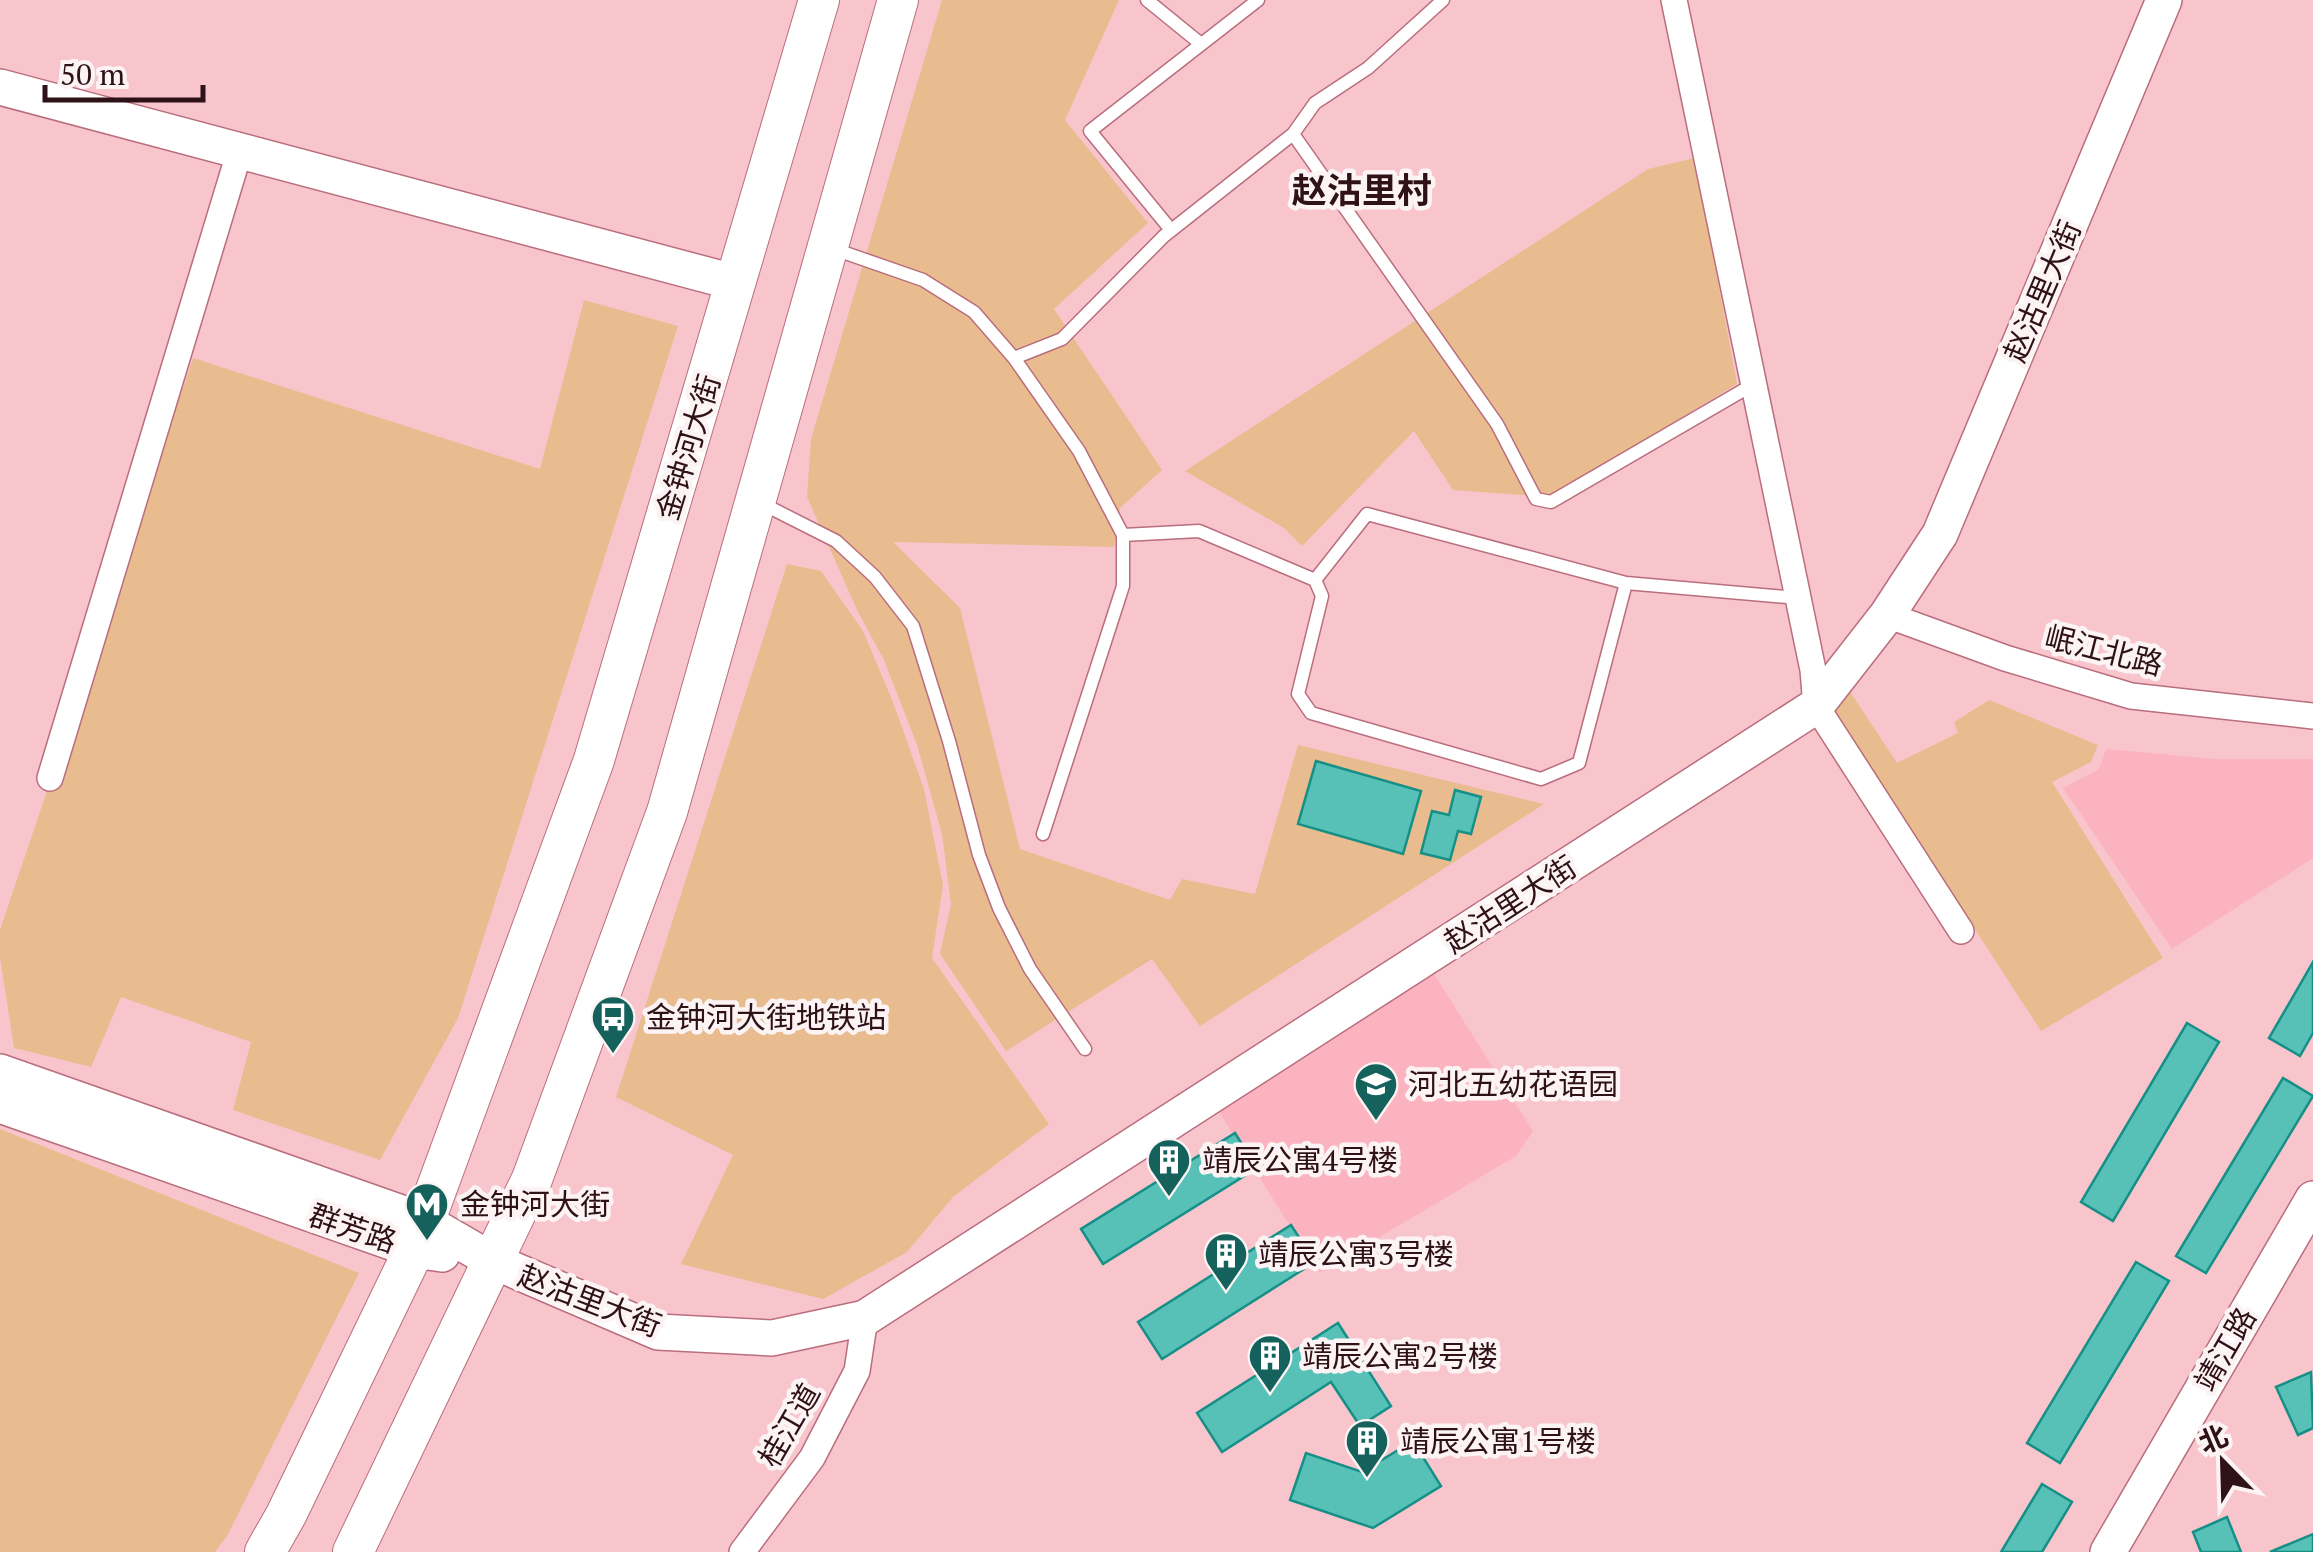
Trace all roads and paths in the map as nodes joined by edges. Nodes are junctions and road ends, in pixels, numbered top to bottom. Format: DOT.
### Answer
graph roads {
  1 [pos="818,0"];
  2 [pos="898,0"];
  3 [pos="1147,0"];
  4 [pos="1258,0"];
  5 [pos="1443,0"];
  6 [pos="1674,0"];
  7 [pos="2164,0"];
  8 [pos="1201,44"];
  9 [pos="0,87"];
  10 [pos="1293,134"];
  11 [pos="240,150"];
  12 [pos="1171,230"];
  13 [pos="828,247"];
  14 [pos="736,283"];
  15 [pos="1014,358"];
  16 [pos="1754,384"];
  17 [pos="756,500"];
  18 [pos="1123,535"];
  19 [pos="1315,580"];
  20 [pos="1626,583"];
  21 [pos="1798,598"];
  22 [pos="1886,615"];
  23 [pos="1816,706"];
  24 [pos="2313,716"];
  25 [pos="50,778"];
  26 [pos="1043,834"];
  27 [pos="1960,931"];
  28 [pos="1085,1049"];
  29 [pos="0,1072"];
  30 [pos="0,1106"];
  31 [pos="2313,1199"];
  32 [pos="419,1235"];
  33 [pos="2313,1243"];
  34 [pos="492,1262"];
  35 [pos="865,1318"];
  36 [pos="265,1552"];
  37 [pos="353,1552"];
  38 [pos="742,1552"];
  39 [pos="2108,1552"];
  40 [pos="2130,1552"];
  1 -- 14 [label="main road, 金钟河大街"];
  2 -- 13 [label="main road"];
  3 -- 8 [label="lane"];
  4 -- 8 [label="lane"];
  5 -- 10 [label="lane"];
  6 -- 16 [label="street"];
  7 -- 22 [label="street, 赵沽里大街"];
  8 -- 12 [label="lane"];
  9 -- 11 [label="street"];
  10 -- 12 [label="lane"];
  10 -- 16 [label="lane"];
  11 -- 14 [label="street"];
  11 -- 25 [label="street"];
  12 -- 15 [label="lane"];
  13 -- 15 [label="lane"];
  13 -- 17 [label="main road"];
  14 -- 32 [label="main road, 金钟河大街"];
  15 -- 18 [label="lane"];
  16 -- 21 [label="street"];
  17 -- 28 [label="lane"];
  17 -- 34 [label="main road"];
  18 -- 19 [label="lane"];
  18 -- 26 [label="lane"];
  19 -- 20 [label="lane"];
  19 -- 20 [label="lane"];
  20 -- 21 [label="lane"];
  21 -- 23 [label="street"];
  22 -- 23 [label="street, 赵沽里大街"];
  22 -- 24 [label="street, 岷江北路"];
  23 -- 27 [label="street"];
  23 -- 35 [label="street, 赵沽里大街"];
  29 -- 32 [label="street, 群芳路"];
  30 -- 32 [label="street, 群芳路"];
  31 -- 39 [label="street, 靖江路"];
  32 -- 34 [label="street, 群芳路"];
  32 -- 36 [label="main road, 金钟河大街"];
  33 -- 40 [label="street, 靖江路"];
  34 -- 35 [label="street, 赵沽里大街"];
  34 -- 37 [label="main road"];
  35 -- 38 [label="street, 桂江道"];
}
